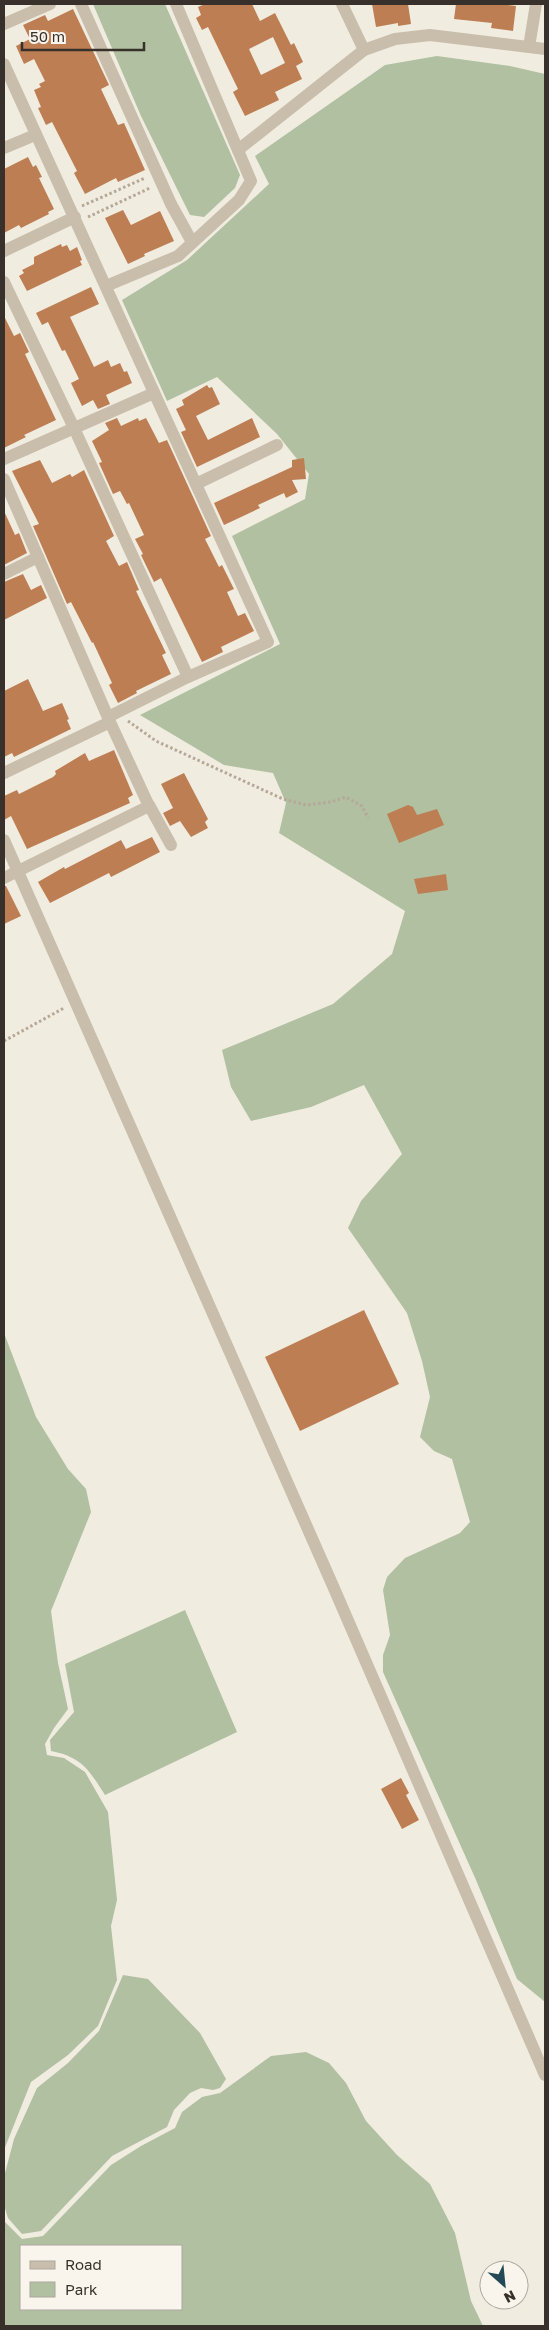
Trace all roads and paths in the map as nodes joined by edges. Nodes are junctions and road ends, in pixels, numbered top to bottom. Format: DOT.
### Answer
graph roads {
  1 [pos="50,4"];
  2 [pos="81,4"];
  3 [pos="176,4"];
  4 [pos="342,4"];
  5 [pos="536,4"];
  6 [pos="4,24"];
  7 [pos="529,47"];
  8 [pos="545,49"];
  9 [pos="364,50"];
  10 [pos="4,64"];
  11 [pos="35,134"];
  12 [pos="4,148"];
  13 [pos="238,150"];
  14 [pos="159,177"];
  15 [pos="74,217"];
  16 [pos="192,242"];
  17 [pos="4,251"];
  18 [pos="4,282"];
  19 [pos="106,286"];
  20 [pos="154,393"];
  21 [pos="74,428"];
  22 [pos="277,445"];
  23 [pos="4,459"];
  24 [pos="4,479"];
  25 [pos="196,484"];
  26 [pos="38,557"];
  27 [pos="4,574"];
  28 [pos="188,677"];
  29 [pos="112,717"];
  30 [pos="4,773"];
  31 [pos="149,805"];
  32 [pos="368,818"];
  33 [pos="4,840"];
  34 [pos="171,845"];
  35 [pos="18,871"];
  36 [pos="4,878"];
  37 [pos="76,1002"];
  38 [pos="4,1041"];
  39 [pos="545,2075"];
  1 -- 6 [label="street"];
  2 -- 14 [label="street"];
  3 -- 13 [label="street"];
  4 -- 9 [label="street"];
  5 -- 7 [label="street"];
  7 -- 8 [label="street"];
  7 -- 9 [label="street"];
  9 -- 13 [label="street"];
  10 -- 11 [label="street"];
  11 -- 12 [label="street"];
  11 -- 15 [label="street"];
  13 -- 16 [label="street"];
  14 -- 15 [label="path"];
  14 -- 15 [label="path"];
  14 -- 16 [label="street"];
  15 -- 17 [label="street"];
  15 -- 19 [label="street"];
  16 -- 19 [label="street"];
  18 -- 21 [label="street"];
  19 -- 20 [label="street"];
  20 -- 21 [label="street"];
  20 -- 25 [label="street"];
  21 -- 23 [label="street"];
  21 -- 28 [label="street"];
  22 -- 25 [label="street"];
  24 -- 26 [label="street"];
  25 -- 28 [label="street"];
  26 -- 27 [label="street"];
  26 -- 29 [label="street"];
  28 -- 29 [label="street"];
  29 -- 30 [label="street"];
  29 -- 31 [label="street"];
  29 -- 32 [label="path"];
  31 -- 34 [label="street"];
  31 -- 35 [label="street"];
  33 -- 35 [label="street"];
  35 -- 36 [label="street"];
  35 -- 37 [label="street"];
  37 -- 38 [label="path"];
  37 -- 39 [label="street"];
}
